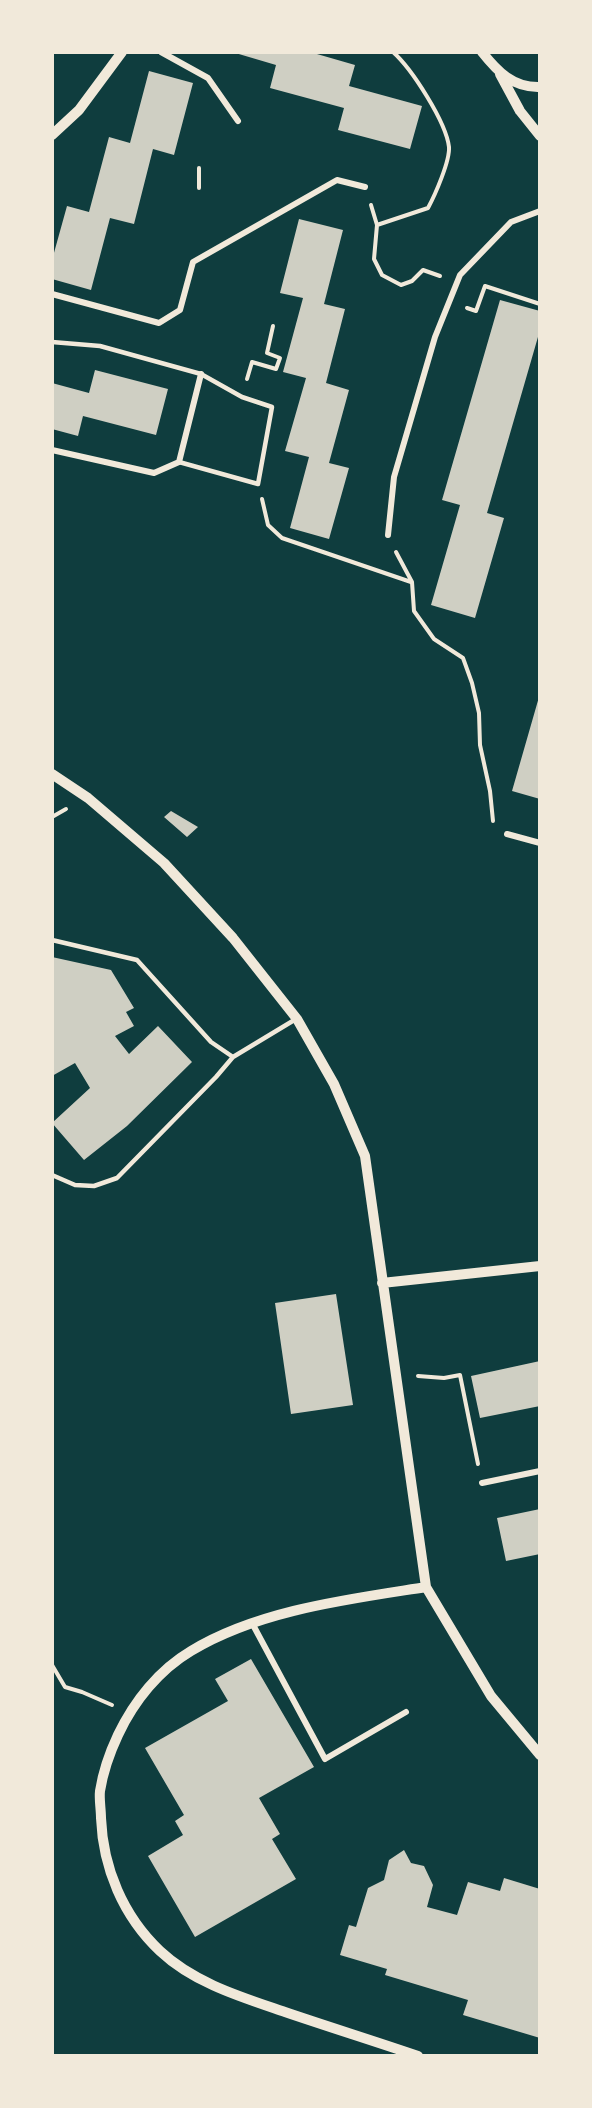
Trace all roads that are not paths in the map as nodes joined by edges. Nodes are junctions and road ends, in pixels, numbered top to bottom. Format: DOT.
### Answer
graph roads {
  1 [pos="122,52"];
  2 [pos="161,52"];
  3 [pos="482,52"];
  4 [pos="500,74"];
  5 [pos="540,87"];
  6 [pos="238,121"];
  7 [pos="52,135"];
  8 [pos="540,136"];
  9 [pos="365,187"];
  10 [pos="540,211"];
  11 [pos="52,294"];
  12 [pos="52,342"];
  13 [pos="201,374"];
  14 [pos="52,450"];
  15 [pos="179,462"];
  16 [pos="388,535"];
  17 [pos="52,774"];
  18 [pos="507,834"];
  19 [pos="540,843"];
  20 [pos="52,940"];
  21 [pos="297,1018"];
  22 [pos="233,1057"];
  23 [pos="52,1175"];
  24 [pos="540,1266"];
  25 [pos="382,1283"];
  26 [pos="540,1471"];
  27 [pos="482,1483"];
  28 [pos="426,1587"];
  29 [pos="252,1623"];
  30 [pos="406,1713"];
  31 [pos="540,1755"];
  32 [pos="418,2055"];
  1 -- 7 [label="street"];
  2 -- 6 [label="street"];
  3 -- 4 [label="street"];
  4 -- 5 [label="street"];
  4 -- 8 [label="street"];
  9 -- 11 [label="street"];
  10 -- 16 [label="street"];
  12 -- 13 [label="lane"];
  13 -- 15 [label="street"];
  13 -- 15 [label="lane"];
  14 -- 15 [label="street"];
  17 -- 21 [label="street"];
  18 -- 19 [label="street"];
  20 -- 22 [label="lane"];
  21 -- 22 [label="lane"];
  21 -- 25 [label="street"];
  22 -- 23 [label="lane"];
  24 -- 25 [label="street"];
  25 -- 28 [label="street"];
  26 -- 27 [label="street"];
  28 -- 29 [label="street"];
  28 -- 31 [label="street"];
  29 -- 30 [label="street"];
  29 -- 32 [label="street"];
}
